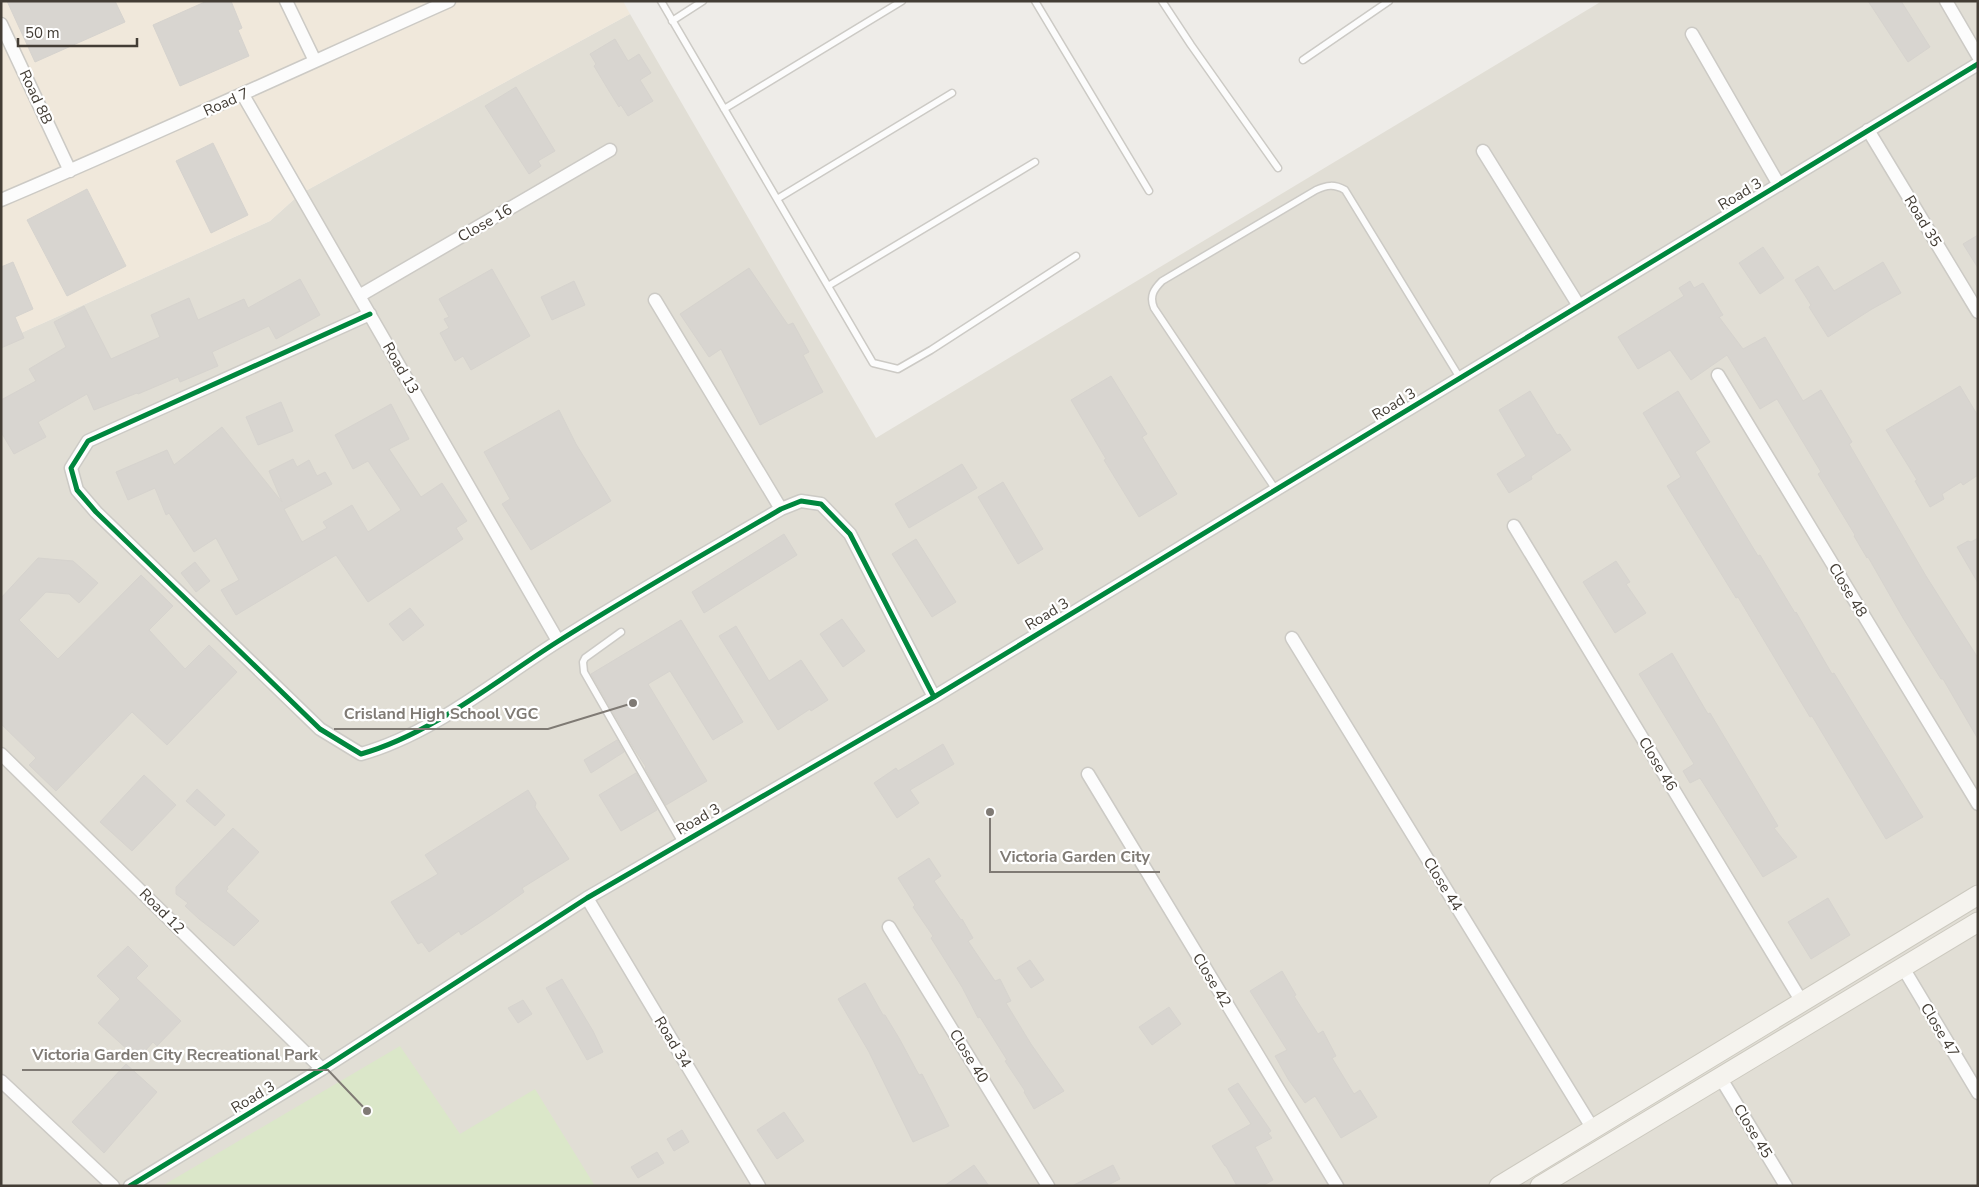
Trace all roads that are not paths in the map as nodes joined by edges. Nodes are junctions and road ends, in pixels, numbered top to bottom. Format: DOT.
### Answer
graph roads {
  1 [pos="286,1"];
  2 [pos="449,1"];
  3 [pos="661,1"];
  4 [pos="703,1"];
  5 [pos="902,1"];
  6 [pos="1035,1"];
  7 [pos="1162,1"];
  8 [pos="1389,1"];
  9 [pos="1946,1"];
  10 [pos="672,21"];
  11 [pos="1,24"];
  12 [pos="1692,34"];
  13 [pos="1978,56"];
  14 [pos="1303,60"];
  15 [pos="315,61"];
  16 [pos="1978,64"];
  17 [pos="952,93"];
  18 [pos="243,95"];
  19 [pos="724,109"];
  20 [pos="1868,130"];
  21 [pos="610,150"];
  22 [pos="1483,151"];
  23 [pos="1035,162"];
  24 [pos="1278,168"];
  25 [pos="70,171"];
  26 [pos="1778,185"];
  27 [pos="1149,191"];
  28 [pos="777,199"];
  29 [pos="1,200"];
  30 [pos="1076,256"];
  31 [pos="828,286"];
  32 [pos="359,296"];
  33 [pos="655,300"];
  34 [pos="1578,306"];
  35 [pos="1978,312"];
  36 [pos="370,314"];
  37 [pos="1718,375"];
  38 [pos="1460,378"];
  39 [pos="1276,490"];
  40 [pos="781,509"];
  41 [pos="1514,526"];
  42 [pos="621,632"];
  43 [pos="1292,638"];
  44 [pos="558,641"];
  45 [pos="934,697"];
  46 [pos="1,754"];
  47 [pos="1088,774"];
  48 [pos="1978,804"];
  49 [pos="682,843"];
  50 [pos="1978,895"];
  51 [pos="586,898"];
  52 [pos="1978,922"];
  53 [pos="890,927"];
  54 [pos="1902,966"];
  55 [pos="1802,1002"];
  56 [pos="322,1069"];
  57 [pos="1720,1077"];
  58 [pos="1,1081"];
  59 [pos="1978,1093"];
  60 [pos="1593,1129"];
  61 [pos="1554,1152"];
  62 [pos="1565,1170"];
  63 [pos="113,1186"];
  64 [pos="130,1186"];
  65 [pos="759,1186"];
  66 [pos="1048,1186"];
  67 [pos="1337,1186"];
  68 [pos="1499,1186"];
  69 [pos="1540,1186"];
  70 [pos="1786,1186"];
  1 -- 15 [label="street"];
  2 -- 15 [label="street, Road 7"];
  3 -- 10 [label="lane"];
  4 -- 10 [label="lane"];
  5 -- 19 [label="lane"];
  6 -- 27 [label="lane"];
  7 -- 24 [label="lane"];
  8 -- 14 [label="lane"];
  9 -- 13 [label="street"];
  10 -- 19 [label="lane"];
  11 -- 25 [label="street, Road 8B"];
  12 -- 26 [label="street"];
  15 -- 18 [label="street, Road 7"];
  16 -- 20 [label="street, Road 3"];
  17 -- 28 [label="lane"];
  18 -- 25 [label="street, Road 7"];
  18 -- 32 [label="street, Road 13"];
  19 -- 28 [label="lane"];
  20 -- 26 [label="street, Road 3"];
  20 -- 35 [label="street, Road 35"];
  21 -- 32 [label="street, Close 16"];
  22 -- 34 [label="street"];
  23 -- 31 [label="lane"];
  25 -- 29 [label="street, Road 7"];
  26 -- 34 [label="street, Road 3"];
  28 -- 31 [label="lane"];
  30 -- 31 [label="lane"];
  32 -- 36 [label="street, Road 13"];
  33 -- 40 [label="street"];
  34 -- 38 [label="street, Road 3"];
  36 -- 44 [label="street, Road 13"];
  36 -- 44 [label="street"];
  37 -- 48 [label="street, Close 48"];
  38 -- 39 [label="street, Road 3"];
  38 -- 39 [label="lane"];
  39 -- 45 [label="street, Road 3"];
  40 -- 44 [label="street"];
  40 -- 45 [label="street"];
  41 -- 55 [label="street, Close 46"];
  42 -- 49 [label="lane"];
  43 -- 60 [label="street, Close 44"];
  45 -- 49 [label="street, Road 3"];
  46 -- 56 [label="street, Road 12"];
  47 -- 67 [label="street, Close 42"];
  49 -- 51 [label="street, Road 3"];
  50 -- 55 [label="street"];
  51 -- 56 [label="street, Road 3"];
  51 -- 65 [label="street, Road 34"];
  52 -- 54 [label="street"];
  53 -- 66 [label="street, Close 40"];
  54 -- 57 [label="street"];
  54 -- 59 [label="street, Close 47"];
  55 -- 60 [label="street"];
  56 -- 64 [label="street, Road 3"];
  57 -- 62 [label="street"];
  57 -- 70 [label="street, Close 45"];
  58 -- 63 [label="street"];
  60 -- 61 [label="street"];
  61 -- 62 [label="street"];
  61 -- 68 [label="street"];
  62 -- 69 [label="street"];
}
